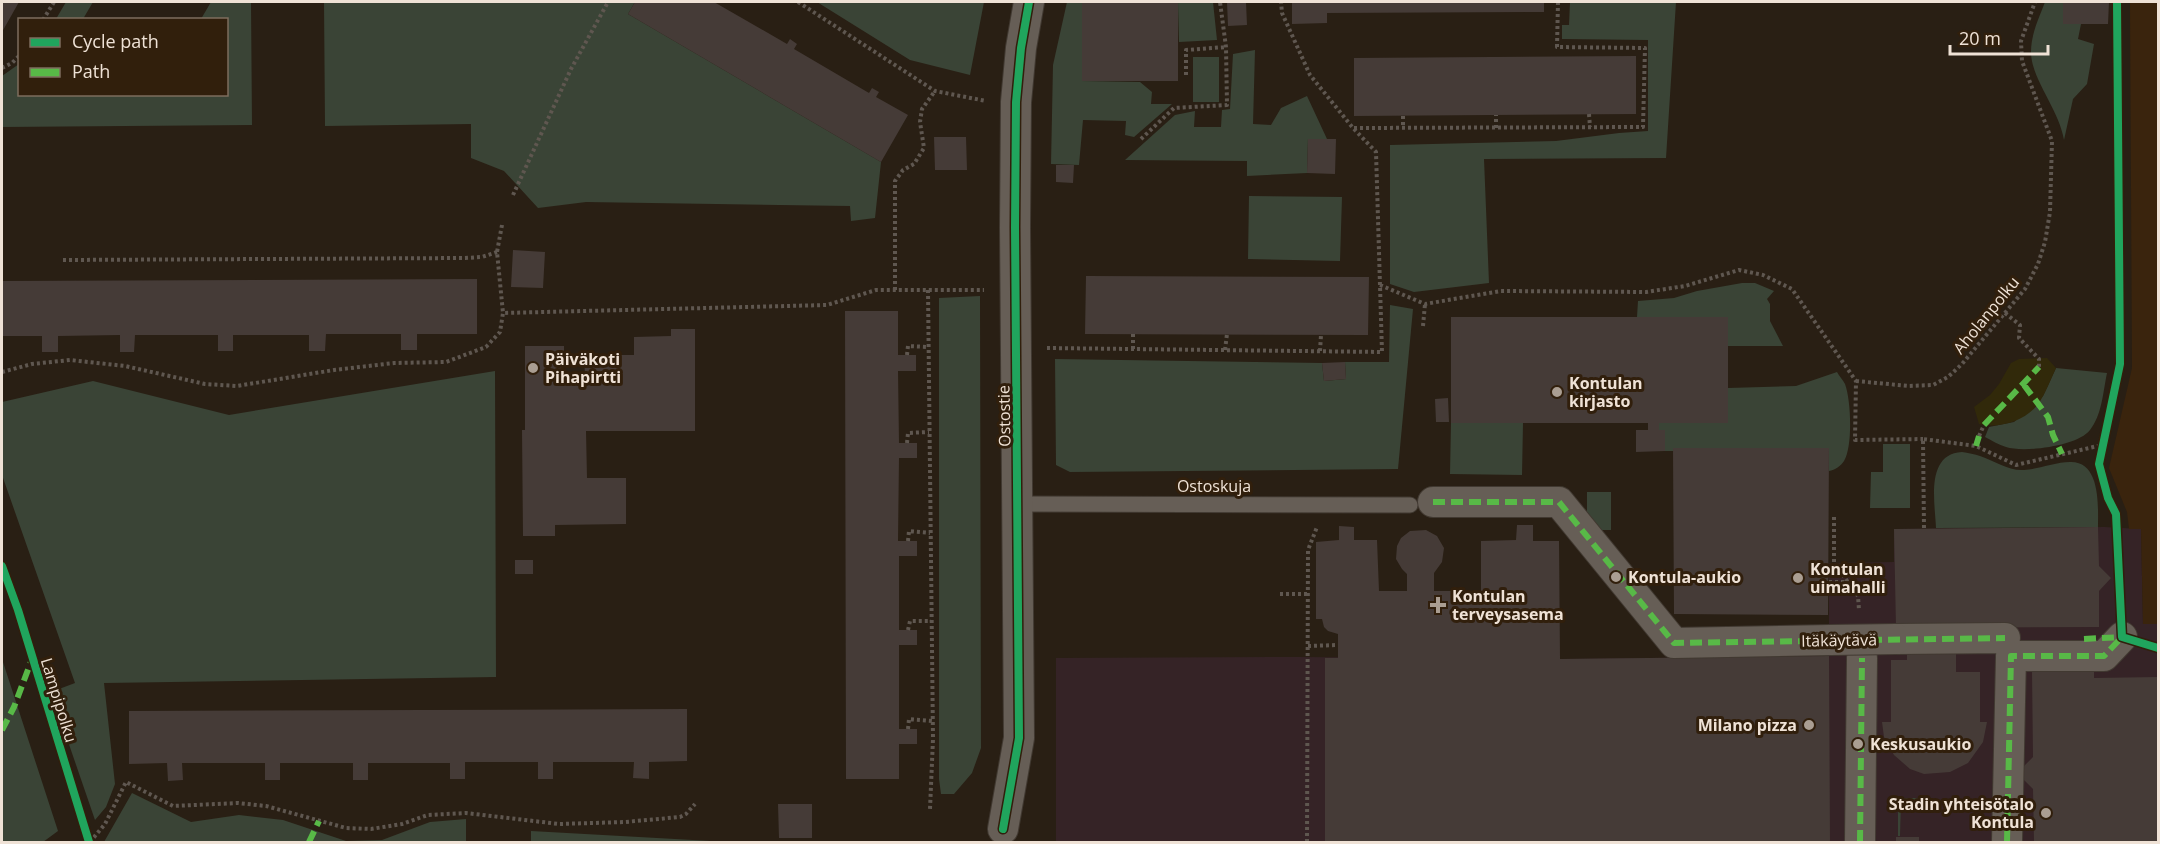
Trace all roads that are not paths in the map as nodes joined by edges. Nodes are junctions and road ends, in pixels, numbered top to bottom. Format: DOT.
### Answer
graph roads {
  1 [pos="1029,2"];
  2 [pos="1421,503"];
  3 [pos="1018,504"];
  4 [pos="2005,638"];
  5 [pos="2084,639"];
  6 [pos="1862,658"];
  7 [pos="1003,829"];
  8 [pos="1860,843"];
  9 [pos="2007,843"];
  1 -- 3 [label="street, Ostostie"];
  2 -- 3 [label="lane, Ostoskuja"];
  2 -- 4 [label="street, Itäkäytävä, bridge"];
  3 -- 7 [label="street, Ostostie"];
  5 -- 9 [label="street"];
  6 -- 8 [label="street"];
}
